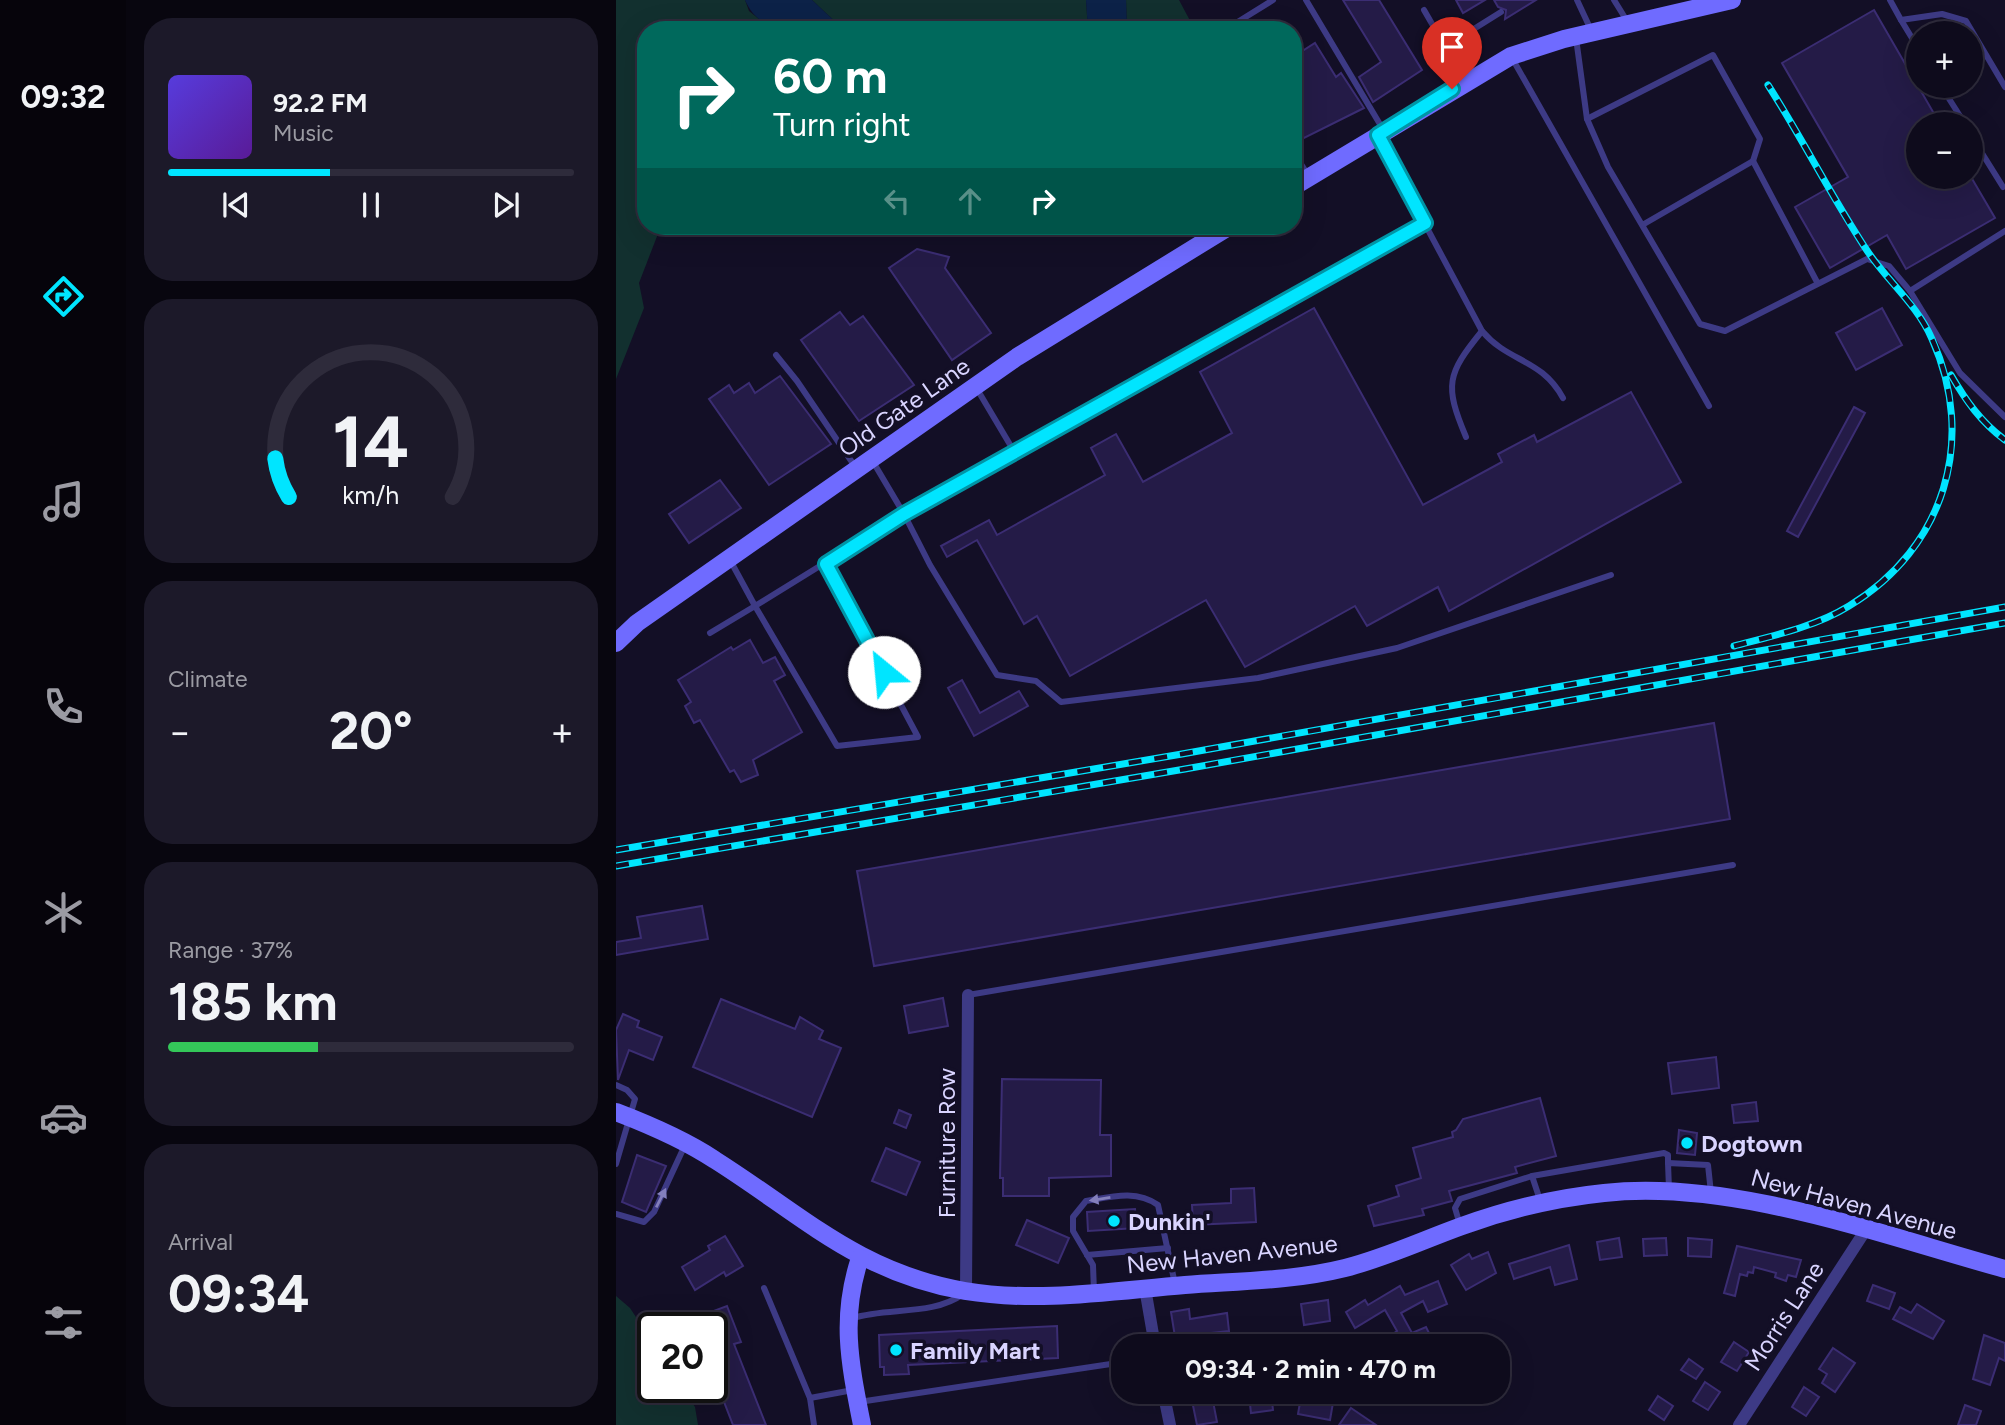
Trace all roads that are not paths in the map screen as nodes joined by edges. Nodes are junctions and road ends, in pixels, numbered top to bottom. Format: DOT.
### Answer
graph roads {
  1 [pos="1273,0"];
  2 [pos="1306,0"];
  3 [pos="1577,0"];
  4 [pos="1614,0"];
  5 [pos="1890,0"];
  6 [pos="1718,2"];
  7 [pos="1424,10"];
  8 [pos="1502,12"];
  9 [pos="1901,20"];
  10 [pos="1239,21"];
  11 [pos="1628,23"];
  12 [pos="1906,28"];
  13 [pos="1584,34"];
  14 [pos="1445,47"];
  15 [pos="1511,56"];
  16 [pos="1465,81"];
  17 [pos="2005,87"];
  18 [pos="1587,119"];
  19 [pos="1381,133"];
  20 [pos="1983,155"];
  21 [pos="1753,161"];
  22 [pos="1302,166"];
  23 [pos="1309,177"];
  24 [pos="1302,181"];
  25 [pos="2004,188"];
  26 [pos="1425,223"];
  27 [pos="1644,224"];
  28 [pos="2005,232"];
  29 [pos="1215,235"];
  30 [pos="1817,282"];
  31 [pos="1910,291"];
  32 [pos="1482,331"];
  33 [pos="776,355"];
  34 [pos="976,386"];
  35 [pos="1563,398"];
  36 [pos="1709,406"];
  37 [pos="2005,417"];
  38 [pos="1466,437"];
  39 [pos="1016,453"];
  40 [pos="864,465"];
  41 [pos="904,514"];
  42 [pos="729,559"];
  43 [pos="826,564"];
  44 [pos="1611,575"];
  45 [pos="755,606"];
  46 [pos="710,632"];
  47 [pos="616,643"];
  48 [pos="1733,865"];
  49 [pos="968,995"];
  50 [pos="616,1086"];
  51 [pos="622,1115"];
  52 [pos="685,1144"];
  53 [pos="1668,1163"];
  54 [pos="616,1164"];
  55 [pos="1532,1176"];
  56 [pos="1669,1190"];
  57 [pos="1711,1195"];
  58 [pos="1541,1202"];
  59 [pos="616,1214"];
  60 [pos="1460,1227"];
  61 [pos="1865,1231"];
  62 [pos="1168,1248"];
  63 [pos="1087,1255"];
  64 [pos="860,1258"];
  65 [pos="2005,1269"];
  66 [pos="1175,1286"];
  67 [pos="764,1288"];
  68 [pos="1145,1288"];
  69 [pos="966,1291"];
  70 [pos="1094,1293"];
  71 [pos="848,1320"];
  72 [pos="1153,1334"];
  73 [pos="1111,1364"];
  74 [pos="856,1396"];
  75 [pos="810,1398"];
  76 [pos="1166,1404"];
  77 [pos="814,1425"];
  78 [pos="862,1425"];
  79 [pos="1170,1425"];
  80 [pos="1739,1425"];
  1 -- 10 [label="lane"];
  2 -- 19 [label="lane"];
  3 -- 13 [label="lane"];
  4 -- 11 [label="lane"];
  5 -- 9 [label="lane"];
  6 -- 11 [label="main road"];
  7 -- 14 [label="lane"];
  8 -- 14 [label="lane"];
  9 -- 12 [label="lane"];
  9 -- 17 [label="lane"];
  11 -- 13 [label="main road"];
  13 -- 15 [label="main road"];
  13 -- 18 [label="lane"];
  14 -- 16 [label="lane"];
  15 -- 16 [label="main road"];
  15 -- 36 [label="lane"];
  16 -- 19 [label="main road"];
  18 -- 21 [label="lane"];
  18 -- 27 [label="lane"];
  19 -- 23 [label="main road"];
  19 -- 26 [label="lane"];
  20 -- 25 [label="lane"];
  21 -- 27 [label="lane"];
  21 -- 30 [label="lane"];
  22 -- 23 [label="lane"];
  23 -- 24 [label="main road"];
  26 -- 32 [label="lane"];
  26 -- 39 [label="lane"];
  27 -- 30 [label="lane"];
  28 -- 31 [label="lane"];
  29 -- 34 [label="main road, Old Gate Lane"];
  30 -- 31 [label="lane"];
  31 -- 37 [label="lane"];
  32 -- 35 [label="lane"];
  32 -- 38 [label="lane"];
  33 -- 40 [label="lane"];
  34 -- 39 [label="lane"];
  34 -- 40 [label="main road, Old Gate Lane"];
  39 -- 41 [label="lane"];
  40 -- 41 [label="lane"];
  40 -- 42 [label="main road, Old Gate Lane"];
  41 -- 43 [label="lane"];
  41 -- 44 [label="lane"];
  42 -- 45 [label="lane"];
  42 -- 47 [label="main road, Old Gate Lane"];
  43 -- 45 [label="lane"];
  43 -- 45 [label="lane"];
  45 -- 46 [label="lane"];
  48 -- 49 [label="lane"];
  49 -- 69 [label="street, Furniture Row"];
  50 -- 51 [label="lane"];
  51 -- 52 [label="main road, New Haven Avenue"];
  51 -- 54 [label="lane"];
  59 -- 52 [label="lane, one-way"];
  52 -- 64 [label="main road, New Haven Avenue"];
  53 -- 55 [label="lane"];
  53 -- 56 [label="lane"];
  53 -- 57 [label="lane"];
  55 -- 58 [label="lane"];
  55 -- 60 [label="lane"];
  56 -- 57 [label="main road, New Haven Avenue"];
  56 -- 58 [label="main road, New Haven Avenue"];
  57 -- 61 [label="main road, New Haven Avenue"];
  58 -- 60 [label="main road, New Haven Avenue"];
  60 -- 66 [label="main road, New Haven Avenue"];
  61 -- 65 [label="main road, New Haven Avenue"];
  61 -- 80 [label="street, Morris Lane"];
  62 -- 63 [label="lane"];
  62 -- 63 [label="lane, one-way"];
  62 -- 66 [label="lane"];
  63 -- 70 [label="lane"];
  64 -- 69 [label="main road, New Haven Avenue"];
  64 -- 71 [label="main road"];
  66 -- 68 [label="main road, New Haven Avenue"];
  67 -- 75 [label="lane"];
  68 -- 70 [label="main road, New Haven Avenue"];
  68 -- 72 [label="street"];
  69 -- 70 [label="main road, New Haven Avenue"];
  69 -- 71 [label="lane"];
  71 -- 74 [label="main road"];
  73 -- 74 [label="lane"];
  74 -- 75 [label="lane"];
  74 -- 78 [label="main road"];
  75 -- 77 [label="lane"];
  76 -- 79 [label="street"];
}
